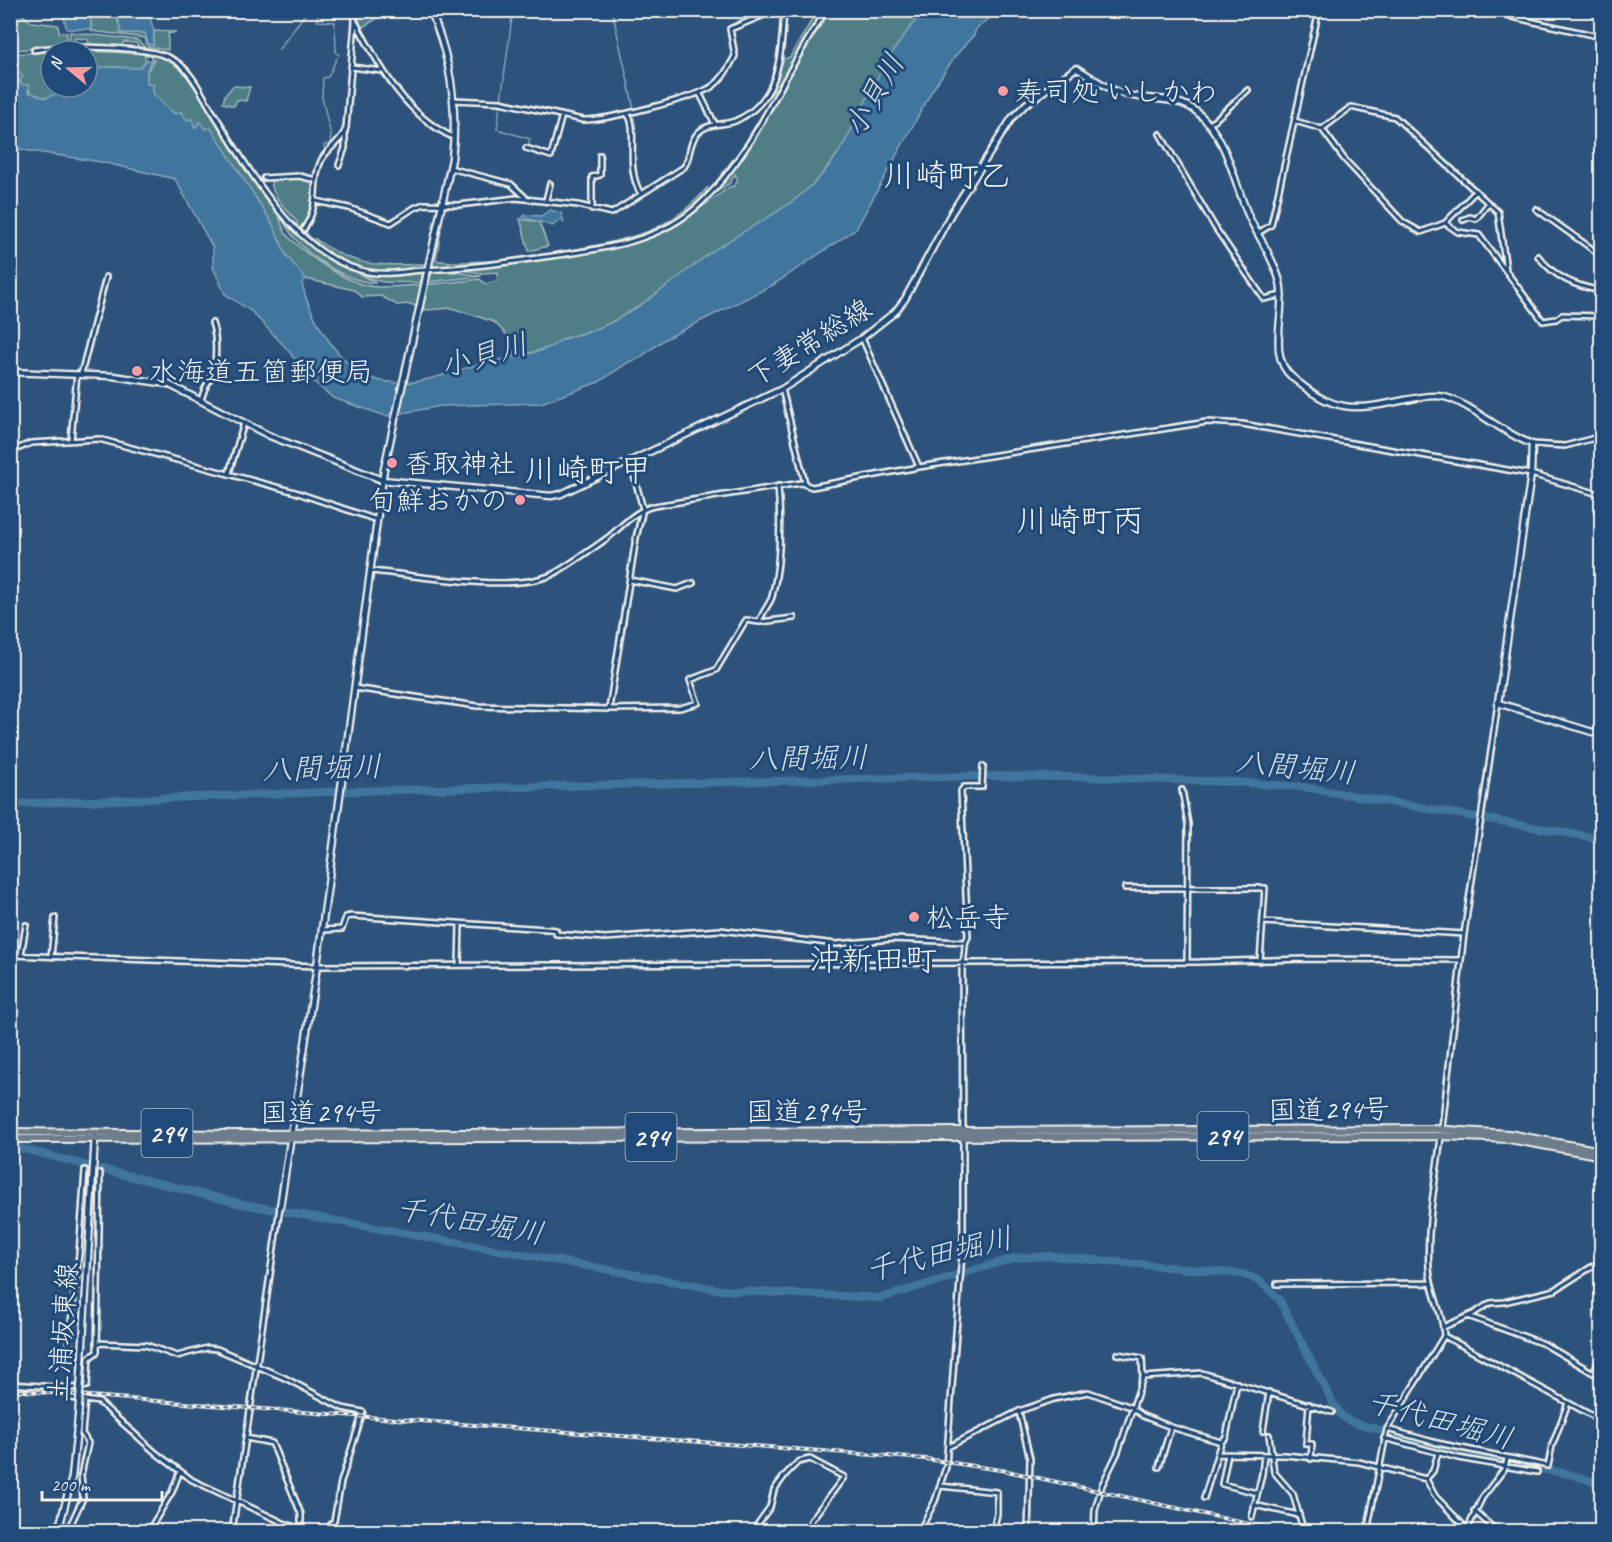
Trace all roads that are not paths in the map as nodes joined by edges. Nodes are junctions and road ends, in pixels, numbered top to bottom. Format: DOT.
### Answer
graph roads {
  1 [pos="354,10"];
  2 [pos="430,10"];
  3 [pos="776,10"];
  4 [pos="784,10"];
  5 [pos="827,10"];
  6 [pos="1319,10"];
  7 [pos="1480,10"];
  8 [pos="356,22"];
  9 [pos="1602,37"];
  10 [pos="34,50"];
  11 [pos="352,67"];
  12 [pos="382,71"];
  13 [pos="1248,90"];
  14 [pos="700,94"];
  15 [pos="453,100"];
  16 [pos="562,115"];
  17 [pos="628,115"];
  18 [pos="1295,121"];
  19 [pos="715,124"];
  20 [pos="1209,125"];
  21 [pos="1322,129"];
  22 [pos="345,133"];
  23 [pos="1160,134"];
  24 [pos="454,137"];
  25 [pos="526,148"];
  26 [pos="600,155"];
  27 [pos="339,165"];
  28 [pos="450,168"];
  29 [pos="264,178"];
  30 [pos="316,181"];
  31 [pos="550,184"];
  32 [pos="1476,191"];
  33 [pos="641,194"];
  34 [pos="525,198"];
  35 [pos="546,200"];
  36 [pos="316,201"];
  37 [pos="1488,204"];
  38 [pos="442,205"];
  39 [pos="592,208"];
  40 [pos="1536,209"];
  41 [pos="1463,220"];
  42 [pos="1445,223"];
  43 [pos="303,229"];
  44 [pos="1258,233"];
  45 [pos="1538,256"];
  46 [pos="1602,256"];
  47 [pos="427,272"];
  48 [pos="1506,272"];
  49 [pos="106,277"];
  50 [pos="1602,291"];
  51 [pos="1282,295"];
  52 [pos="1602,316"];
  53 [pos="212,323"];
  54 [pos="862,338"];
  55 [pos="10,372"];
  56 [pos="79,374"];
  57 [pos="782,389"];
  58 [pos="201,401"];
  59 [pos="244,422"];
  60 [pos="1602,436"];
  61 [pos="71,440"];
  62 [pos="1532,444"];
  63 [pos="10,452"];
  64 [pos="630,461"];
  65 [pos="919,467"];
  66 [pos="229,473"];
  67 [pos="1531,474"];
  68 [pos="382,480"];
  69 [pos="805,483"];
  70 [pos="778,486"];
  71 [pos="1602,495"];
  72 [pos="643,509"];
  73 [pos="377,520"];
  74 [pos="369,571"];
  75 [pos="630,580"];
  76 [pos="693,583"];
  77 [pos="794,618"];
  78 [pos="759,622"];
  79 [pos="353,688"];
  80 [pos="1498,703"];
  81 [pos="609,709"];
  82 [pos="1602,735"];
  83 [pos="983,766"];
  84 [pos="1182,790"];
  85 [pos="1188,886"];
  86 [pos="1125,888"];
  87 [pos="56,918"];
  88 [pos="1263,922"];
  89 [pos="460,924"];
  90 [pos="26,925"];
  91 [pos="322,930"];
  92 [pos="1464,934"];
  93 [pos="964,942"];
  94 [pos="10,954"];
  95 [pos="21,955"];
  96 [pos="51,956"];
  97 [pos="1260,960"];
  98 [pos="1461,960"];
  99 [pos="1187,962"];
  100 [pos="962,963"];
  101 [pos="459,965"];
  102 [pos="317,966"];
  103 [pos="10,1132"];
  104 [pos="1441,1132"];
  105 [pos="963,1134"];
  106 [pos="95,1136"];
  107 [pos="291,1136"];
  108 [pos="10,1139"];
  109 [pos="1602,1151"];
  110 [pos="1602,1156"];
  111 [pos="85,1170"];
  112 [pos="99,1173"];
  113 [pos="279,1210"];
  114 [pos="1602,1264"];
  115 [pos="1431,1283"];
  116 [pos="1277,1284"];
  117 [pos="1467,1316"];
  118 [pos="1443,1327"];
  119 [pos="1444,1336"];
  120 [pos="97,1343"];
  121 [pos="1117,1354"];
  122 [pos="1602,1354"];
  123 [pos="74,1358"];
  124 [pos="255,1367"];
  125 [pos="1593,1373"];
  126 [pos="1143,1377"];
  127 [pos="1602,1378"];
  128 [pos="1237,1383"];
  129 [pos="10,1384"];
  130 [pos="1269,1392"];
  131 [pos="71,1398"];
  132 [pos="85,1399"];
  133 [pos="1309,1404"];
  134 [pos="1568,1404"];
  135 [pos="1602,1404"];
  136 [pos="1131,1407"];
  137 [pos="1019,1411"];
  138 [pos="1332,1412"];
  139 [pos="1594,1418"];
  140 [pos="1602,1421"];
  141 [pos="1171,1427"];
  142 [pos="1388,1428"];
  143 [pos="1263,1431"];
  144 [pos="1269,1435"];
  145 [pos="246,1438"];
  146 [pos="1384,1438"];
  147 [pos="1221,1442"];
  148 [pos="948,1447"];
  149 [pos="1438,1453"];
  150 [pos="1218,1454"];
  151 [pos="1228,1454"];
  152 [pos="1264,1455"];
  153 [pos="1271,1456"];
  154 [pos="1311,1459"];
  155 [pos="1507,1459"];
  156 [pos="1378,1466"];
  157 [pos="1159,1467"];
  158 [pos="1504,1468"];
  159 [pos="180,1471"];
  160 [pos="1537,1472"];
  161 [pos="1426,1479"];
  162 [pos="940,1486"];
  163 [pos="1257,1492"];
  164 [pos="1204,1498"];
  165 [pos="237,1502"];
  166 [pos="1254,1505"];
  167 [pos="1474,1511"];
  168 [pos="1299,1515"];
  169 [pos="1252,1517"];
  170 [pos="10,1526"];
  171 [pos="301,1528"];
  172 [pos="1466,1530"];
  173 [pos="33,1532"];
  174 [pos="58,1532"];
  175 [pos="67,1532"];
  176 [pos="148,1532"];
  177 [pos="232,1532"];
  178 [pos="311,1532"];
  179 [pos="325,1532"];
  180 [pos="752,1532"];
  181 [pos="806,1532"];
  182 [pos="919,1532"];
  183 [pos="981,1532"];
  184 [pos="1028,1532"];
  185 [pos="1094,1532"];
  186 [pos="1309,1532"];
  187 [pos="1367,1532"];
  188 [pos="1498,1532"];
  1 -- 8 [label="street"];
  2 -- 15 [label="main road"];
  3 -- 14 [label="street"];
  4 -- 19 [label="street"];
  5 -- 47 [label="street"];
  6 -- 18 [label="street"];
  7 -- 9 [label="street"];
  8 -- 11 [label="street"];
  8 -- 12 [label="street"];
  10 -- 47 [label="street"];
  11 -- 12 [label="street"];
  11 -- 22 [label="street"];
  12 -- 24 [label="street"];
  13 -- 20 [label="street"];
  14 -- 17 [label="street"];
  14 -- 19 [label="street"];
  15 -- 16 [label="street"];
  15 -- 24 [label="main road"];
  16 -- 17 [label="street"];
  16 -- 25 [label="street"];
  17 -- 33 [label="street"];
  18 -- 21 [label="street"];
  18 -- 44 [label="street"];
  19 -- 33 [label="street"];
  20 -- 44 [label="main road, 下妻常総線"];
  20 -- 54 [label="main road, 下妻常総線"];
  21 -- 32 [label="street"];
  21 -- 42 [label="street"];
  22 -- 27 [label="street"];
  22 -- 30 [label="street"];
  23 -- 51 [label="street"];
  24 -- 28 [label="main road"];
  26 -- 39 [label="street"];
  28 -- 34 [label="street"];
  28 -- 38 [label="main road"];
  29 -- 30 [label="street"];
  30 -- 36 [label="street"];
  31 -- 35 [label="street"];
  32 -- 37 [label="street"];
  32 -- 42 [label="street"];
  33 -- 39 [label="street"];
  34 -- 35 [label="street"];
  34 -- 38 [label="street"];
  35 -- 39 [label="street"];
  36 -- 38 [label="street"];
  36 -- 43 [label="street"];
  37 -- 41 [label="street"];
  37 -- 48 [label="street"];
  38 -- 47 [label="main road"];
  40 -- 46 [label="street"];
  42 -- 48 [label="street"];
  44 -- 51 [label="main road, 下妻常総線"];
  45 -- 50 [label="street"];
  47 -- 68 [label="main road"];
  48 -- 52 [label="street"];
  49 -- 56 [label="street"];
  51 -- 62 [label="main road, 下妻常総線"];
  53 -- 58 [label="street"];
  54 -- 57 [label="main road, 下妻常総線"];
  54 -- 65 [label="street"];
  55 -- 56 [label="main road, 下妻常総線"];
  56 -- 58 [label="main road, 下妻常総線"];
  56 -- 61 [label="street"];
  57 -- 64 [label="main road, 下妻常総線"];
  57 -- 69 [label="street"];
  58 -- 59 [label="main road, 下妻常総線"];
  59 -- 66 [label="street"];
  59 -- 68 [label="main road, 下妻常総線"];
  60 -- 62 [label="street"];
  61 -- 63 [label="street"];
  61 -- 66 [label="street"];
  62 -- 67 [label="main road"];
  64 -- 68 [label="main road, 下妻常総線"];
  64 -- 72 [label="street"];
  65 -- 67 [label="street"];
  65 -- 69 [label="street"];
  66 -- 73 [label="street"];
  67 -- 71 [label="street"];
  67 -- 80 [label="main road"];
  68 -- 73 [label="main road"];
  69 -- 70 [label="street"];
  70 -- 72 [label="street"];
  70 -- 78 [label="street"];
  72 -- 74 [label="street"];
  72 -- 75 [label="street"];
  73 -- 74 [label="main road"];
  74 -- 79 [label="main road"];
  75 -- 76 [label="street"];
  75 -- 81 [label="street"];
  77 -- 78 [label="street"];
  78 -- 81 [label="street"];
  79 -- 81 [label="street"];
  79 -- 91 [label="main road"];
  80 -- 82 [label="main road"];
  80 -- 92 [label="street"];
  83 -- 93 [label="street"];
  84 -- 85 [label="street"];
  85 -- 86 [label="street"];
  85 -- 88 [label="street"];
  85 -- 99 [label="street"];
  87 -- 96 [label="street"];
  88 -- 92 [label="street"];
  88 -- 97 [label="street"];
  89 -- 91 [label="street"];
  89 -- 93 [label="street"];
  89 -- 101 [label="street"];
  90 -- 95 [label="street"];
  91 -- 102 [label="main road"];
  92 -- 98 [label="street"];
  93 -- 100 [label="street"];
  94 -- 95 [label="street"];
  95 -- 96 [label="street"];
  96 -- 102 [label="street"];
  97 -- 98 [label="street"];
  97 -- 99 [label="street"];
  98 -- 104 [label="street"];
  99 -- 100 [label="street"];
  100 -- 101 [label="street"];
  100 -- 105 [label="street"];
  101 -- 102 [label="street"];
  102 -- 107 [label="main road"];
  103 -- 106 [label="highway, 国道294号 / 294"];
  104 -- 105 [label="highway, 国道294号 / 294"];
  104 -- 109 [label="highway, 国道294号 / 294"];
  104 -- 110 [label="highway, 国道294号 / 294"];
  104 -- 115 [label="street"];
  105 -- 107 [label="highway, 国道294号 / 294"];
  105 -- 148 [label="street"];
  106 -- 107 [label="highway, 国道294号 / 294"];
  106 -- 108 [label="highway, 国道294号 / 294"];
  106 -- 174 [label="main road, 土浦坂東線, bridge"];
  107 -- 113 [label="main road"];
  111 -- 123 [label="street"];
  112 -- 120 [label="street"];
  113 -- 124 [label="street"];
  114 -- 117 [label="street"];
  115 -- 116 [label="street"];
  115 -- 118 [label="street"];
  117 -- 118 [label="street"];
  117 -- 125 [label="street"];
  118 -- 119 [label="street"];
  119 -- 134 [label="street"];
  119 -- 142 [label="street"];
  120 -- 124 [label="street"];
  120 -- 129 [label="street"];
  121 -- 126 [label="street"];
  122 -- 125 [label="street"];
  124 -- 145 [label="street"];
  124 -- 179 [label="street"];
  125 -- 127 [label="street"];
  126 -- 128 [label="street"];
  126 -- 136 [label="street"];
  128 -- 130 [label="street"];
  128 -- 147 [label="street"];
  130 -- 133 [label="street"];
  130 -- 143 [label="street"];
  131 -- 132 [label="street"];
  132 -- 159 [label="street"];
  132 -- 175 [label="street"];
  133 -- 138 [label="street"];
  133 -- 154 [label="street"];
  134 -- 139 [label="street"];
  134 -- 155 [label="street"];
  135 -- 139 [label="street"];
  136 -- 137 [label="street"];
  136 -- 141 [label="street"];
  136 -- 185 [label="street"];
  137 -- 148 [label="street"];
  137 -- 184 [label="street"];
  139 -- 140 [label="street"];
  141 -- 147 [label="street"];
  141 -- 157 [label="street"];
  142 -- 146 [label="street"];
  142 -- 155 [label="street"];
  144 -- 153 [label="street"];
  145 -- 165 [label="street"];
  145 -- 171 [label="street"];
  146 -- 149 [label="street"];
  146 -- 156 [label="street"];
  147 -- 150 [label="street"];
  148 -- 162 [label="street"];
  149 -- 158 [label="street"];
  149 -- 161 [label="street"];
  150 -- 151 [label="street"];
  150 -- 164 [label="street"];
  151 -- 152 [label="street"];
  151 -- 163 [label="street"];
  152 -- 153 [label="street"];
  152 -- 163 [label="street"];
  153 -- 154 [label="street"];
  153 -- 168 [label="street"];
  154 -- 156 [label="street"];
  155 -- 158 [label="street"];
  156 -- 161 [label="street"];
  156 -- 187 [label="street"];
  158 -- 160 [label="street"];
  158 -- 167 [label="street"];
  159 -- 165 [label="street"];
  159 -- 176 [label="street"];
  161 -- 172 [label="street"];
  162 -- 182 [label="street"];
  162 -- 183 [label="street"];
  163 -- 166 [label="street"];
  165 -- 171 [label="street"];
  165 -- 177 [label="street"];
  166 -- 168 [label="street"];
  166 -- 169 [label="street"];
  167 -- 172 [label="street"];
  167 -- 188 [label="street"];
  168 -- 186 [label="street"];
  170 -- 173 [label="street"];
  171 -- 178 [label="street"];
  180 -- 181 [label="street"];
}
